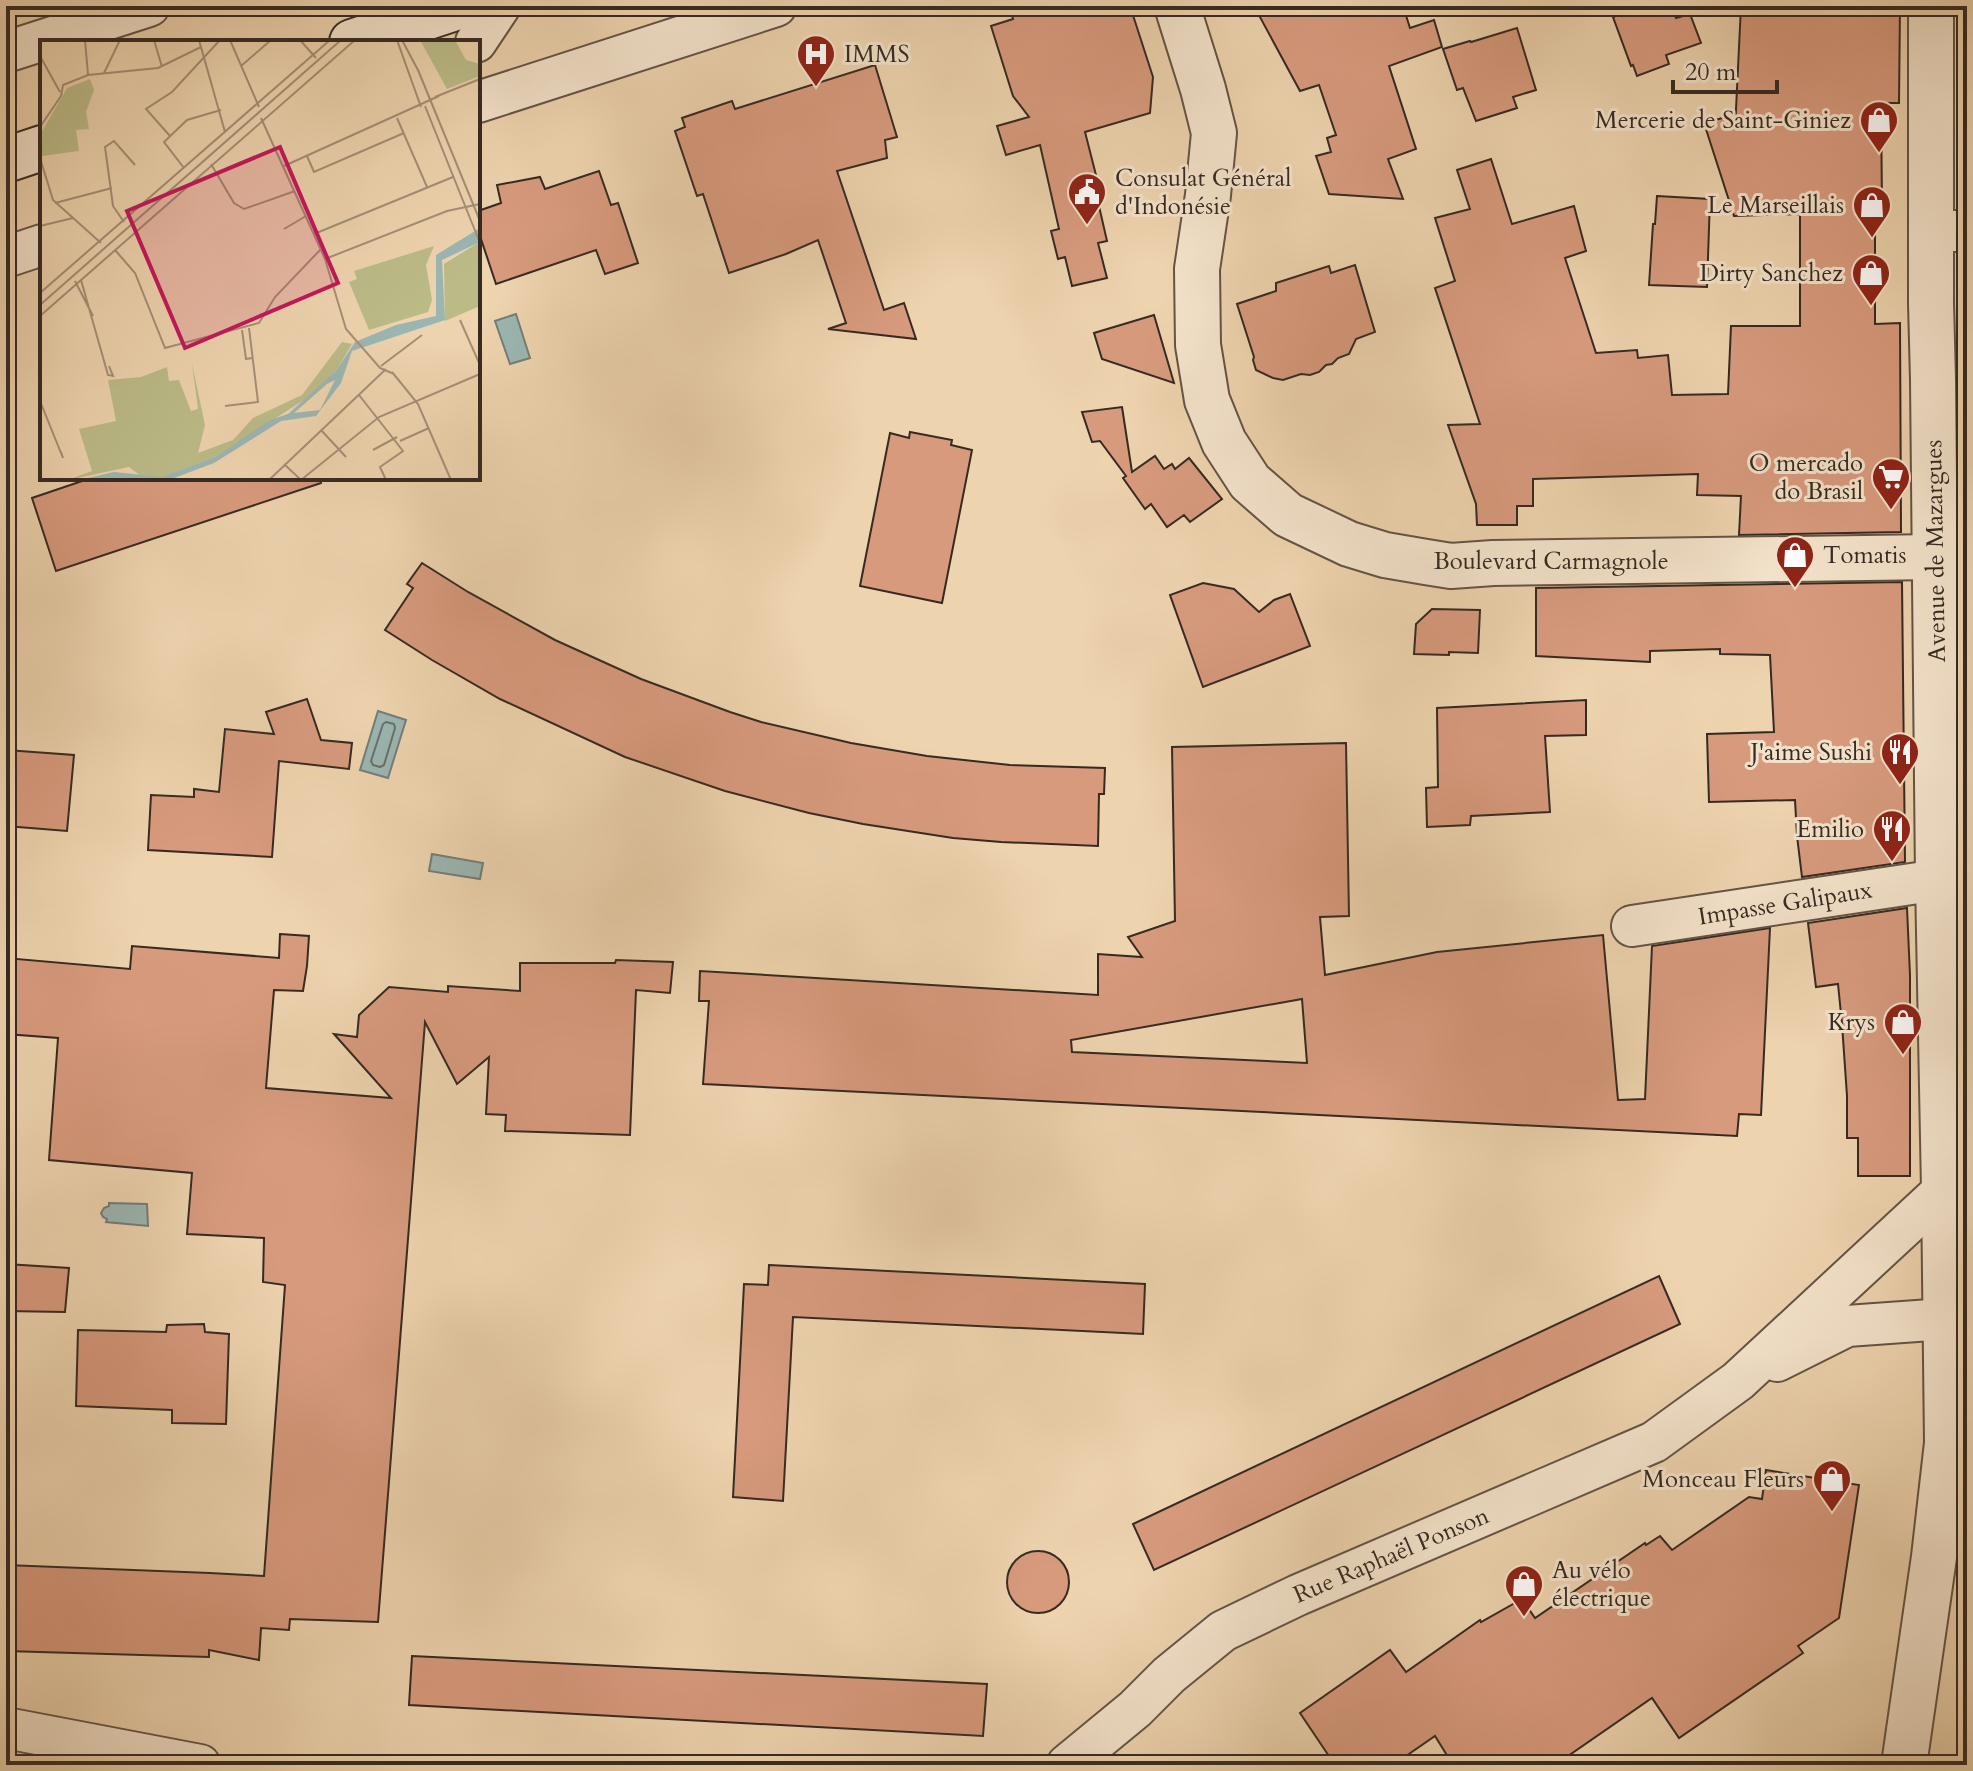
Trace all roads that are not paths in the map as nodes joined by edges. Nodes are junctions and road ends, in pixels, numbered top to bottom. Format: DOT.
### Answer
graph roads {
  1 [pos="149,6"];
  2 [pos="461,6"];
  3 [pos="500,6"];
  4 [pos="776,6"];
  5 [pos="1177,6"];
  6 [pos="1931,6"];
  7 [pos="43,40"];
  8 [pos="358,40"];
  9 [pos="477,40"];
  10 [pos="40,41"];
  11 [pos="6,52"];
  12 [pos="480,101"];
  13 [pos="1949,231"];
  14 [pos="40,246"];
  15 [pos="6,257"];
  16 [pos="1935,557"];
  17 [pos="1952,717"];
  18 [pos="1938,880"];
  19 [pos="1632,926"];
  20 [pos="1955,1115"];
  21 [pos="1944,1190"];
  22 [pos="1838,1311"];
  23 [pos="1945,1319"];
  24 [pos="1957,1444"];
  25 [pos="6,1728"];
  26 [pos="200,1765"];
  27 [pos="1067,1765"];
  28 [pos="1904,1765"];
  1 -- 7 [label="street"];
  2 -- 8 [label="street"];
  3 -- 9 [label="street"];
  4 -- 12 [label="street"];
  5 -- 16 [label="street, Boulevard Carmagnole"];
  6 -- 13 [label="street, Avenue de Mazargues"];
  10 -- 11 [label="street"];
  13 -- 16 [label="street, Avenue de Mazargues"];
  14 -- 15 [label="street"];
  16 -- 17 [label="street, Avenue de Mazargues"];
  17 -- 18 [label="street, Avenue de Mazargues"];
  18 -- 19 [label="street, Impasse Galipaux"];
  18 -- 20 [label="street, Avenue de Mazargues"];
  20 -- 21 [label="street, Avenue de Mazargues"];
  21 -- 22 [label="street, Rue Raphaël Ponson"];
  21 -- 23 [label="street, Avenue de Mazargues"];
  22 -- 23 [label="street"];
  22 -- 27 [label="street, Rue Raphaël Ponson"];
  23 -- 24 [label="street, Avenue de Mazargues"];
  24 -- 28 [label="street, Avenue de Mazargues"];
  25 -- 26 [label="street"];
}
